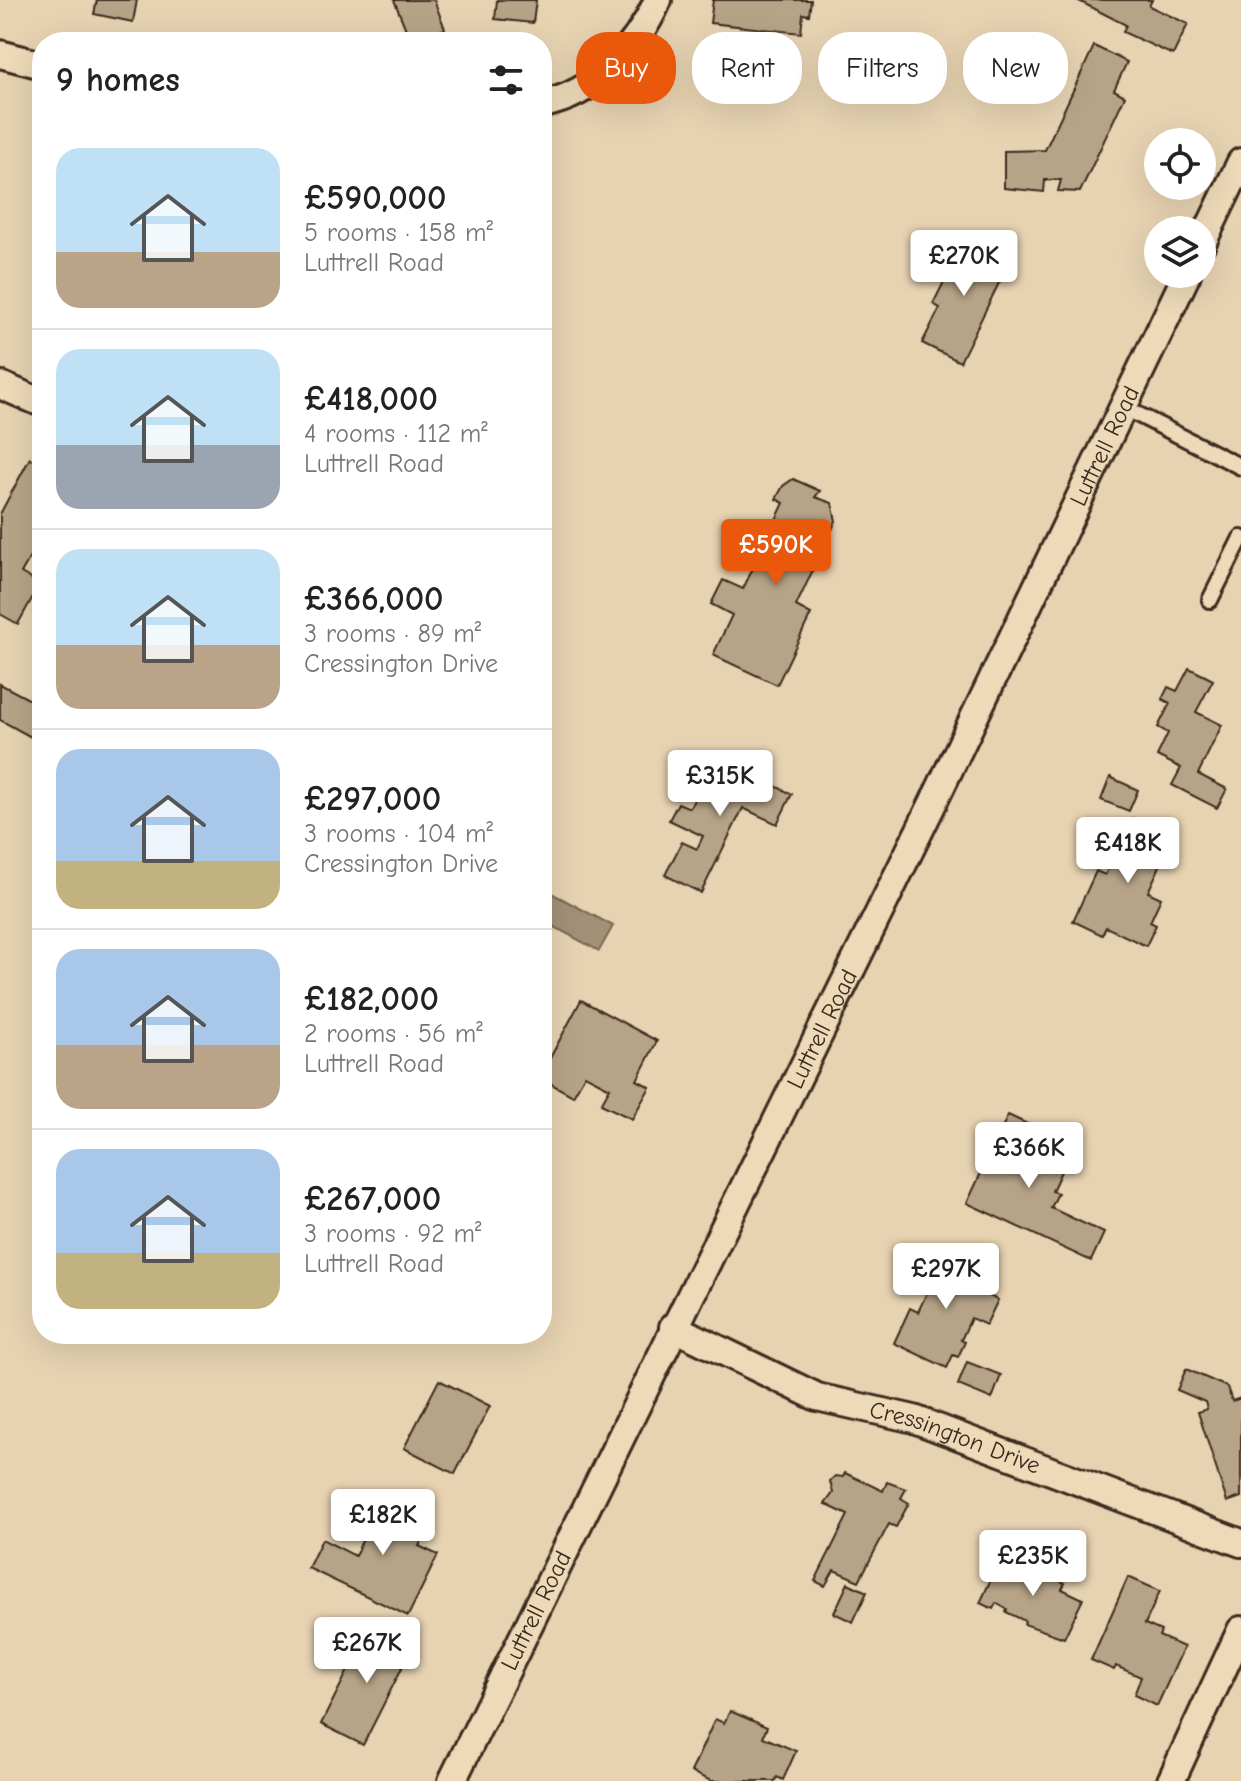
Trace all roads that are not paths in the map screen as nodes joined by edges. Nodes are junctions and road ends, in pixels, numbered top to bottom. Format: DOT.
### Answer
graph roads {
  1 [pos="658,0"];
  2 [pos="0,54"];
  3 [pos="32,62"];
  4 [pos="552,103"];
  5 [pos="1241,162"];
  6 [pos="1215,216"];
  7 [pos="1180,288"];
  8 [pos="0,385"];
  9 [pos="32,399"];
  10 [pos="1123,407"];
  11 [pos="1241,467"];
  12 [pos="1241,538"];
  13 [pos="1210,600"];
  14 [pos="673,1327"];
  15 [pos="1241,1543"];
  16 [pos="1241,1630"];
  17 [pos="452,1781"];
  18 [pos="1171,1781"];
  1 -- 4 [label="street"];
  2 -- 3 [label="street"];
  5 -- 6 [label="street"];
  7 -- 10 [label="street, Luttrell Road"];
  8 -- 9 [label="street"];
  10 -- 11 [label="lane"];
  10 -- 14 [label="street, Luttrell Road"];
  12 -- 13 [label="lane"];
  14 -- 15 [label="street, Cressington Drive"];
  14 -- 17 [label="street, Luttrell Road"];
  16 -- 18 [label="street"];
}
